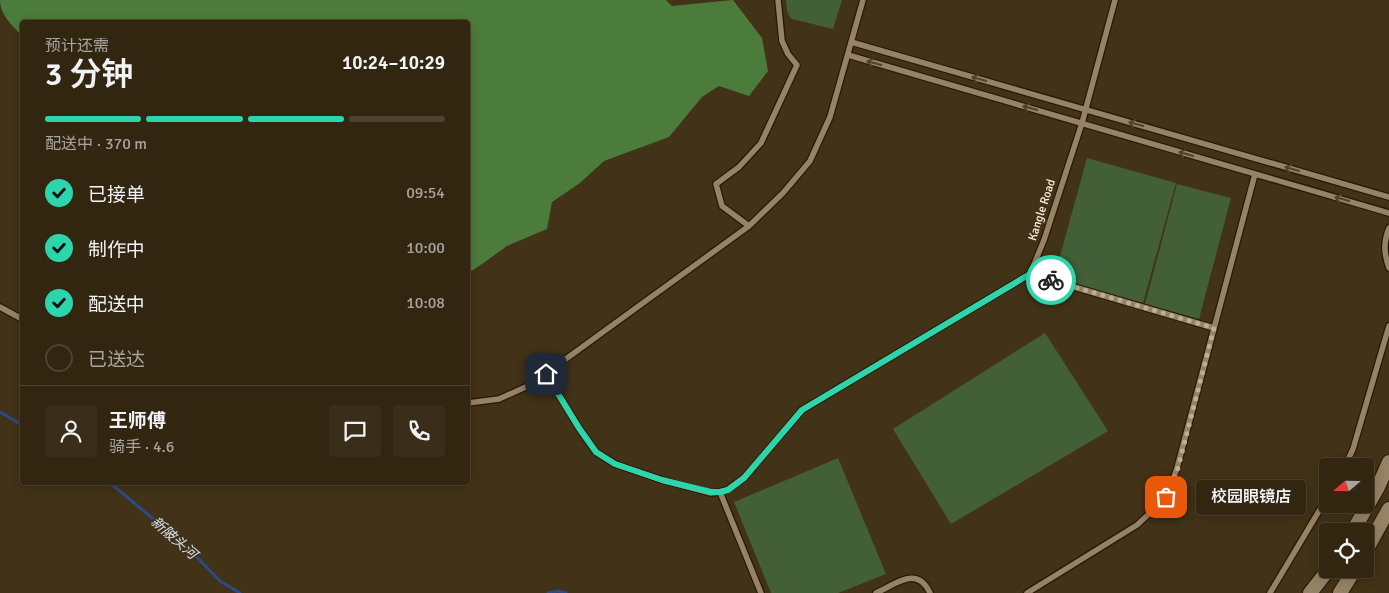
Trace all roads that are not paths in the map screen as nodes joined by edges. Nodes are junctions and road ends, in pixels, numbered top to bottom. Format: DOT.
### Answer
graph roads {
  1 [pos="778,0"];
  2 [pos="863,0"];
  3 [pos="1115,0"];
  4 [pos="851,42"];
  5 [pos="848,55"];
  6 [pos="1085,109"];
  7 [pos="1082,123"];
  8 [pos="1255,174"];
  9 [pos="1389,197"];
  10 [pos="1389,213"];
  11 [pos="749,226"];
  12 [pos="1389,228"];
  13 [pos="1389,268"];
  14 [pos="1030,274"];
  15 [pos="0,307"];
  16 [pos="20,318"];
  17 [pos="1389,326"];
  18 [pos="1214,328"];
  19 [pos="546,374"];
  20 [pos="470,403"];
  21 [pos="1349,458"];
  22 [pos="1389,462"];
  23 [pos="1384,489"];
  24 [pos="720,492"];
  25 [pos="1389,510"];
  26 [pos="1319,511"];
  27 [pos="1359,523"];
  28 [pos="1374,536"];
  29 [pos="1322,578"];
  30 [pos="1326,578"];
  31 [pos="1349,578"];
  32 [pos="761,593"];
  33 [pos="876,593"];
  34 [pos="930,593"];
  35 [pos="1027,593"];
  36 [pos="1270,593"];
  37 [pos="1310,593"];
  38 [pos="1322,593"];
  39 [pos="1340,593"];
  1 -- 11 [label="lane"];
  2 -- 4 [label="lane"];
  3 -- 6 [label="lane, Kangle Road"];
  4 -- 5 [label="lane"];
  6 -- 4 [label="lane, one-way"];
  7 -- 5 [label="lane, one-way"];
  5 -- 11 [label="lane"];
  6 -- 7 [label="lane, Kangle Road"];
  9 -- 6 [label="lane, one-way"];
  8 -- 7 [label="lane, one-way"];
  7 -- 14 [label="lane, Kangle Road"];
  10 -- 8 [label="lane, one-way"];
  8 -- 18 [label="lane"];
  11 -- 19 [label="lane"];
  12 -- 13 [label="lane"];
  14 -- 18 [label="lane"];
  14 -- 24 [label="lane"];
  15 -- 16 [label="lane"];
  17 -- 21 [label="lane"];
  18 -- 35 [label="lane"];
  19 -- 20 [label="lane"];
  19 -- 24 [label="lane"];
  22 -- 23 [label="street"];
  23 -- 27 [label="street"];
  24 -- 32 [label="lane"];
  25 -- 28 [label="street"];
  26 -- 36 [label="lane"];
  29 -- 37 [label="street"];
  30 -- 38 [label="street"];
  31 -- 39 [label="street"];
  33 -- 34 [label="lane"];
}
